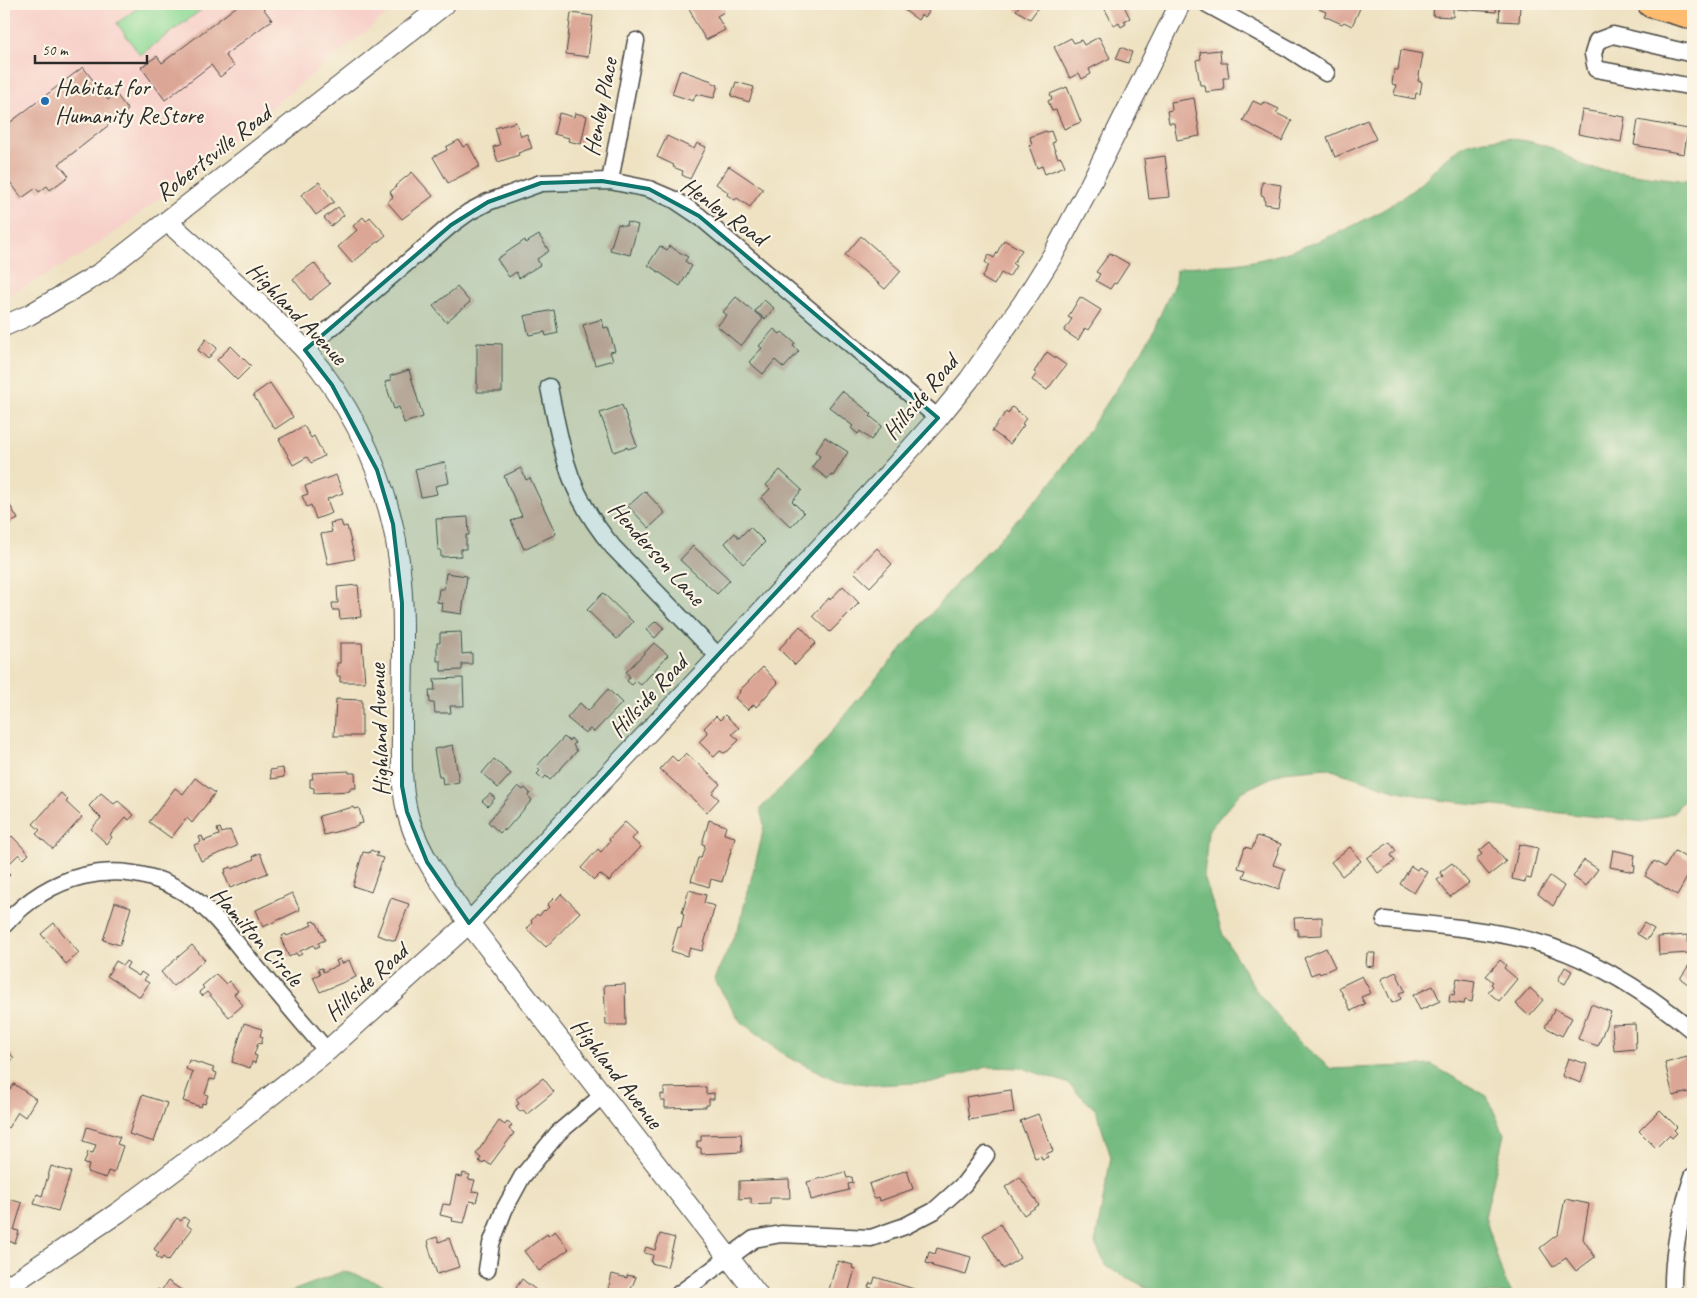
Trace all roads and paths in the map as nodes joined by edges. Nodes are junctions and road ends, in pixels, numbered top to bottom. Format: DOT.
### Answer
graph roads {
  1 [pos="444,4"];
  2 [pos="1180,4"];
  3 [pos="1207,4"];
  4 [pos="1652,4"];
  5 [pos="1693,16"];
  6 [pos="636,41"];
  7 [pos="1693,54"];
  8 [pos="1326,73"];
  9 [pos="1693,87"];
  10 [pos="610,181"];
  11 [pos="167,222"];
  12 [pos="4,326"];
  13 [pos="305,350"];
  14 [pos="549,386"];
  15 [pos="938,418"];
  16 [pos="719,657"];
  17 [pos="1385,920"];
  18 [pos="469,923"];
  19 [pos="4,925"];
  20 [pos="1693,1031"];
  21 [pos="327,1051"];
  22 [pos="602,1096"];
  23 [pos="986,1155"];
  24 [pos="1693,1176"];
  25 [pos="729,1257"];
  26 [pos="487,1270"];
  27 [pos="4,1289"];
  28 [pos="679,1294"];
  29 [pos="757,1294"];
  30 [pos="1673,1294"];
  1 -- 11 [label="street, Robertsville Road"];
  2 -- 15 [label="street, Hillside Road"];
  3 -- 8 [label="street"];
  4 -- 5 [label="highway"];
  6 -- 10 [label="street, Henley Place"];
  7 -- 9 [label="street"];
  10 -- 13 [label="street, Henley Road"];
  10 -- 15 [label="street, Henley Road"];
  11 -- 12 [label="street, Robertsville Road"];
  11 -- 13 [label="street, Highland Avenue"];
  13 -- 18 [label="street, Highland Avenue"];
  14 -- 16 [label="street, Henderson Lane"];
  15 -- 16 [label="street, Hillside Road"];
  16 -- 18 [label="street, Hillside Road"];
  17 -- 20 [label="street"];
  18 -- 21 [label="street, Hillside Road"];
  18 -- 22 [label="street, Highland Avenue"];
  19 -- 21 [label="street, Hamilton Circle"];
  21 -- 27 [label="street, Hillside Road"];
  22 -- 25 [label="street, Highland Avenue"];
  22 -- 26 [label="street"];
  23 -- 25 [label="street"];
  24 -- 30 [label="street"];
  25 -- 28 [label="street"];
  25 -- 29 [label="street, Highland Avenue"];
}
